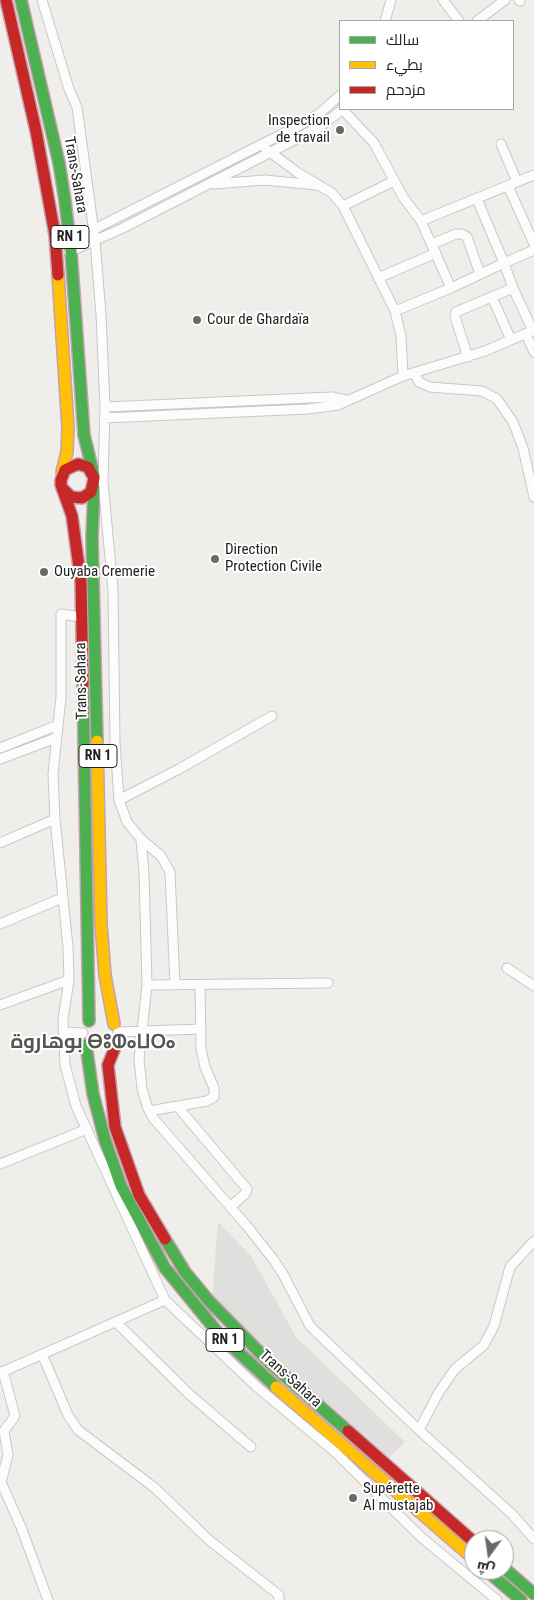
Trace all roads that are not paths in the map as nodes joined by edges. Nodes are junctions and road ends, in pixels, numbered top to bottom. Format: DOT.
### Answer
graph roads {
  1 [pos="6,0"];
  2 [pos="22,0"];
  3 [pos="42,0"];
  4 [pos="391,0"];
  5 [pos="443,0"];
  6 [pos="505,0"];
  7 [pos="386,20"];
  8 [pos="458,20"];
  9 [pos="478,20"];
  10 [pos="339,96"];
  11 [pos="342,110"];
  12 [pos="344,110"];
  13 [pos="262,144"];
  14 [pos="501,144"];
  15 [pos="269,153"];
  16 [pos="534,175"];
  17 [pos="394,181"];
  18 [pos="517,182"];
  19 [pos="318,185"];
  20 [pos="508,186"];
  21 [pos="199,187"];
  22 [pos="477,199"];
  23 [pos="343,206"];
  24 [pos="421,221"];
  25 [pos="93,230"];
  26 [pos="95,240"];
  27 [pos="432,244"];
  28 [pos="534,244"];
  29 [pos="71,246"];
  30 [pos="534,250"];
  31 [pos="57,252"];
  32 [pos="436,253"];
  33 [pos="504,263"];
  34 [pos="480,274"];
  35 [pos="378,278"];
  36 [pos="451,288"];
  37 [pos="513,288"];
  38 [pos="492,298"];
  39 [pos="395,311"];
  40 [pos="531,332"];
  41 [pos="511,340"];
  42 [pos="534,352"];
  43 [pos="468,357"];
  44 [pos="414,373"];
  45 [pos="403,376"];
  46 [pos="308,398"];
  47 [pos="346,400"];
  48 [pos="243,402"];
  49 [pos="157,404"];
  50 [pos="277,405"];
  51 [pos="105,407"];
  52 [pos="308,409"];
  53 [pos="245,412"];
  54 [pos="157,416"];
  55 [pos="104,418"];
  56 [pos="62,472"];
  57 [pos="96,483"];
  58 [pos="63,489"];
  59 [pos="534,497"];
  60 [pos="82,618"];
  61 [pos="272,716"];
  62 [pos="58,724"];
  63 [pos="56,738"];
  64 [pos="0,748"];
  65 [pos="0,760"];
  66 [pos="119,800"];
  67 [pos="55,819"];
  68 [pos="141,840"];
  69 [pos="0,843"];
  70 [pos="62,898"];
  71 [pos="0,924"];
  72 [pos="507,968"];
  73 [pos="69,980"];
  74 [pos="328,983"];
  75 [pos="147,985"];
  76 [pos="175,985"];
  77 [pos="200,985"];
  78 [pos="534,986"];
  79 [pos="0,1005"];
  80 [pos="90,1021"];
  81 [pos="201,1029"];
  82 [pos="63,1032"];
  83 [pos="117,1032"];
  84 [pos="143,1032"];
  85 [pos="83,1033"];
  86 [pos="86,1045"];
  87 [pos="178,1106"];
  88 [pos="149,1111"];
  89 [pos="87,1129"];
  90 [pos="0,1164"];
  91 [pos="230,1207"];
  92 [pos="534,1241"];
  93 [pos="165,1300"];
  94 [pos="116,1322"];
  95 [pos="42,1354"];
  96 [pos="2,1372"];
  97 [pos="419,1430"];
  98 [pos="251,1447"];
  99 [pos="464,1533"];
  100 [pos="534,1539"];
  101 [pos="464,1550"];
  102 [pos="514,1577"];
  103 [pos="498,1580"];
  104 [pos="534,1594"];
  105 [pos="48,1600"];
  106 [pos="279,1600"];
  107 [pos="497,1600"];
  108 [pos="521,1600"];
  1 -- 31 [label="highway, Trans-Sahara / RN 1"];
  2 -- 29 [label="highway, Trans-Sahara / RN 1"];
  3 -- 25 [label="street"];
  4 -- 7 [label="street"];
  5 -- 8 [label="street"];
  6 -- 9 [label="street"];
  10 -- 13 [label="street"];
  11 -- 15 [label="street"];
  12 -- 17 [label="street"];
  13 -- 15 [label="street"];
  13 -- 25 [label="street"];
  14 -- 18 [label="street"];
  15 -- 19 [label="street"];
  15 -- 21 [label="street"];
  16 -- 18 [label="street"];
  17 -- 23 [label="street"];
  17 -- 24 [label="street"];
  18 -- 20 [label="street"];
  19 -- 21 [label="street"];
  19 -- 23 [label="street"];
  20 -- 22 [label="street"];
  20 -- 28 [label="street"];
  21 -- 26 [label="street"];
  22 -- 24 [label="street"];
  22 -- 33 [label="street"];
  23 -- 35 [label="street"];
  24 -- 27 [label="street"];
  25 -- 26 [label="street"];
  25 -- 29 [label="street"];
  26 -- 29 [label="street"];
  26 -- 51 [label="street"];
  27 -- 32 [label="street"];
  27 -- 34 [label="street"];
  29 -- 31 [label="street"];
  29 -- 57 [label="highway, Trans-Sahara / RN 1"];
  30 -- 33 [label="street"];
  31 -- 56 [label="highway, Trans-Sahara / RN 1"];
  32 -- 35 [label="street"];
  32 -- 36 [label="street"];
  33 -- 34 [label="street"];
  33 -- 37 [label="street"];
  34 -- 36 [label="street"];
  35 -- 39 [label="street"];
  36 -- 39 [label="street"];
  37 -- 38 [label="street"];
  37 -- 40 [label="street"];
  38 -- 41 [label="street"];
  38 -- 43 [label="street"];
  39 -- 45 [label="street"];
  40 -- 41 [label="street"];
  40 -- 42 [label="street"];
  41 -- 43 [label="street"];
  43 -- 44 [label="street"];
  44 -- 45 [label="street"];
  44 -- 59 [label="street"];
  45 -- 47 [label="street"];
  46 -- 47 [label="street"];
  46 -- 50 [label="street"];
  46 -- 52 [label="street"];
  47 -- 52 [label="street"];
  48 -- 49 [label="street"];
  48 -- 50 [label="street"];
  48 -- 53 [label="street"];
  49 -- 51 [label="street"];
  49 -- 54 [label="street"];
  50 -- 52 [label="street"];
  50 -- 53 [label="street"];
  51 -- 55 [label="street"];
  53 -- 54 [label="street"];
  54 -- 55 [label="street"];
  55 -- 57 [label="street"];
  56 -- 57 [label="highway"];
  56 -- 58 [label="highway"];
  57 -- 58 [label="highway"];
  57 -- 66 [label="street"];
  57 -- 83 [label="highway, Trans-Sahara / RN 1"];
  58 -- 60 [label="highway, Trans-Sahara / RN 1"];
  60 -- 62 [label="street"];
  60 -- 80 [label="highway, Trans-Sahara / RN 1"];
  61 -- 66 [label="street"];
  62 -- 63 [label="street"];
  62 -- 64 [label="street"];
  63 -- 65 [label="street"];
  63 -- 67 [label="street"];
  66 -- 68 [label="street"];
  67 -- 69 [label="street"];
  67 -- 70 [label="street"];
  68 -- 75 [label="street"];
  68 -- 76 [label="street"];
  70 -- 71 [label="street"];
  70 -- 73 [label="street"];
  72 -- 78 [label="street"];
  73 -- 79 [label="street"];
  73 -- 82 [label="street"];
  74 -- 77 [label="street"];
  75 -- 76 [label="street"];
  75 -- 84 [label="street"];
  76 -- 77 [label="street"];
  77 -- 81 [label="street"];
  80 -- 83 [label="highway"];
  80 -- 85 [label="highway"];
  81 -- 84 [label="street"];
  81 -- 87 [label="street"];
  82 -- 85 [label="street"];
  82 -- 89 [label="street"];
  83 -- 84 [label="street"];
  83 -- 86 [label="highway"];
  83 -- 99 [label="highway, Trans-Sahara / RN 1"];
  84 -- 88 [label="street"];
  85 -- 86 [label="highway"];
  86 -- 101 [label="highway, Trans-Sahara / RN 1"];
  87 -- 88 [label="street"];
  87 -- 91 [label="street"];
  88 -- 91 [label="street"];
  89 -- 90 [label="street"];
  89 -- 93 [label="street"];
  91 -- 97 [label="street"];
  92 -- 97 [label="street"];
  93 -- 94 [label="street"];
  93 -- 107 [label="street"];
  94 -- 95 [label="street"];
  94 -- 98 [label="street"];
  95 -- 96 [label="street"];
  95 -- 106 [label="street"];
  96 -- 105 [label="street"];
  97 -- 100 [label="street"];
  102 -- 104 [label="highway"];
  103 -- 108 [label="highway"];
}
